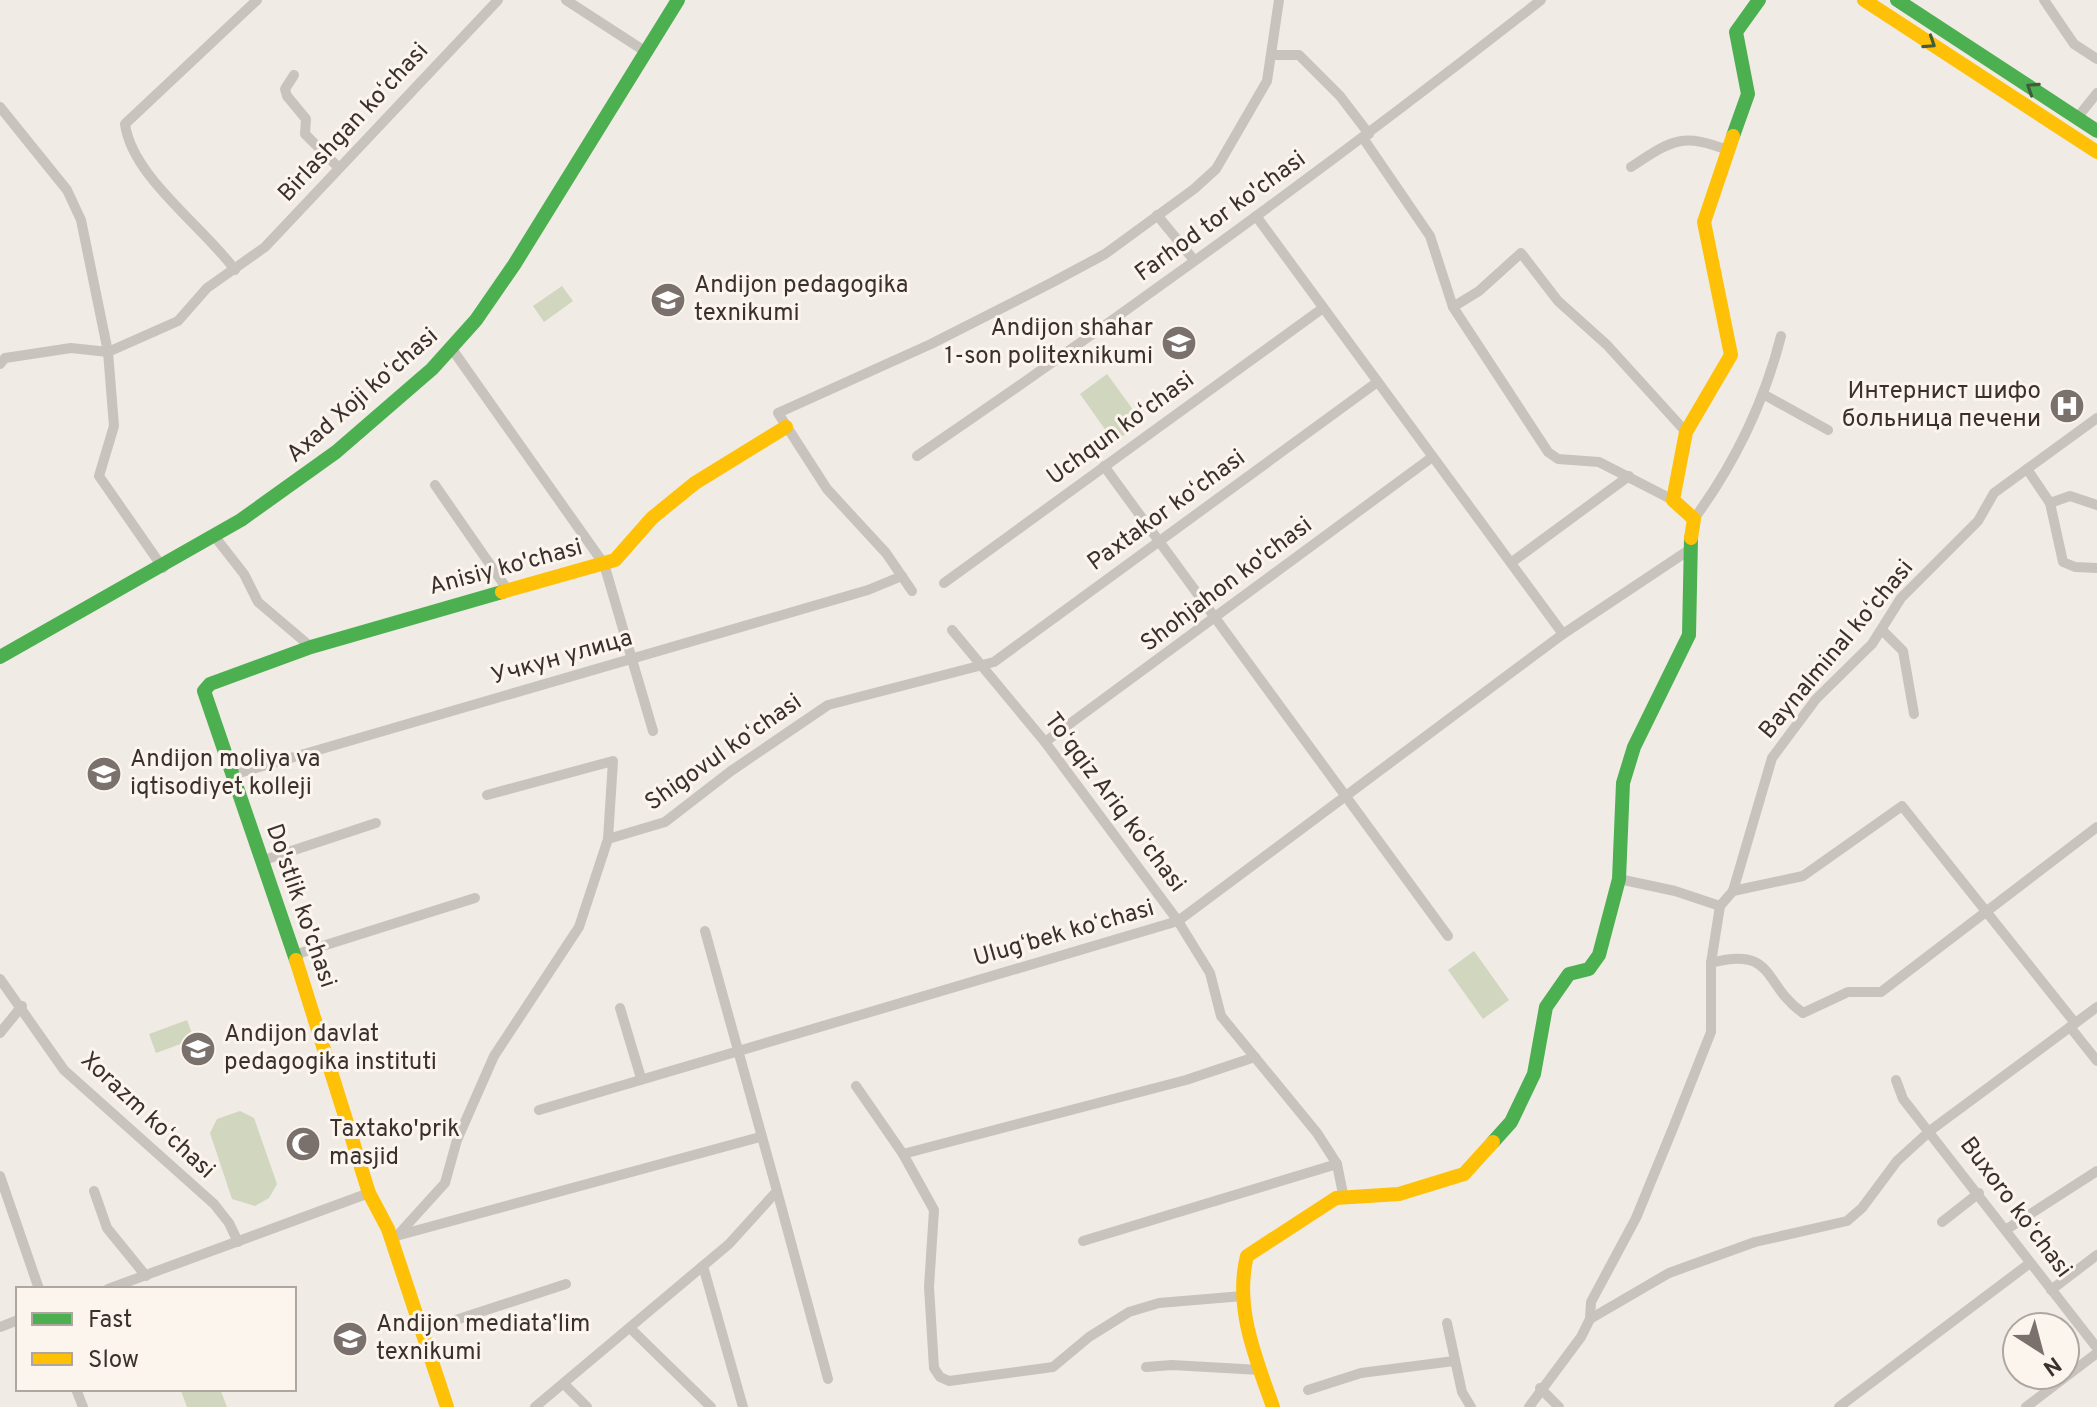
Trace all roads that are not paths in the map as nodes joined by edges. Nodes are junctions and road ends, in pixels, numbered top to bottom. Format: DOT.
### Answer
graph roads {
  1 [pos="257,0"];
  2 [pos="498,0"];
  3 [pos="566,0"];
  4 [pos="678,0"];
  5 [pos="1279,0"];
  6 [pos="1541,0"];
  7 [pos="1759,0"];
  8 [pos="1864,0"];
  9 [pos="1897,0"];
  10 [pos="2044,0"];
  11 [pos="643,50"];
  12 [pos="1271,55"];
  13 [pos="2097,59"];
  14 [pos="294,75"];
  15 [pos="2097,93"];
  16 [pos="0,107"];
  17 [pos="2077,118"];
  18 [pos="2097,131"];
  19 [pos="1366,136"];
  20 [pos="1730,151"];
  21 [pos="2097,152"];
  22 [pos="338,167"];
  23 [pos="1631,167"];
  24 [pos="1157,215"];
  25 [pos="1256,216"];
  26 [pos="1194,260"];
  27 [pos="235,270"];
  28 [pos="1453,307"];
  29 [pos="1323,308"];
  30 [pos="1781,336"];
  31 [pos="452,349"];
  32 [pos="108,352"];
  33 [pos="2,359"];
  34 [pos="1376,383"];
  35 [pos="1763,394"];
  36 [pos="2097,418"];
  37 [pos="786,427"];
  38 [pos="1828,430"];
  39 [pos="1686,432"];
  40 [pos="917,456"];
  41 [pos="1431,458"];
  42 [pos="1104,466"];
  43 [pos="2027,469"];
  44 [pos="1629,476"];
  45 [pos="435,485"];
  46 [pos="1673,500"];
  47 [pos="2050,503"];
  48 [pos="2097,505"];
  49 [pos="1694,519"];
  50 [pos="215,537"];
  51 [pos="1159,541"];
  52 [pos="1689,550"];
  53 [pos="1512,562"];
  54 [pos="604,564"];
  55 [pos="163,568"];
  56 [pos="2097,568"];
  57 [pos="902,576"];
  58 [pos="944,583"];
  59 [pos="507,589"];
  60 [pos="912,591"];
  61 [pos="1215,618"];
  62 [pos="952,630"];
  63 [pos="1882,630"];
  64 [pos="1563,634"];
  65 [pos="311,647"];
  66 [pos="0,657"];
  67 [pos="631,659"];
  68 [pos="977,663"];
  69 [pos="204,691"];
  70 [pos="1914,714"];
  71 [pos="653,731"];
  72 [pos="1045,742"];
  73 [pos="232,775"];
  74 [pos="487,795"];
  75 [pos="1344,796"];
  76 [pos="376,823"];
  77 [pos="2097,827"];
  78 [pos="608,839"];
  79 [pos="261,861"];
  80 [pos="1619,879"];
  81 [pos="1733,891"];
  82 [pos="475,898"];
  83 [pos="1720,906"];
  84 [pos="1986,911"];
  85 [pos="1178,921"];
  86 [pos="705,931"];
  87 [pos="1448,936"];
  88 [pos="294,955"];
  89 [pos="1711,963"];
  90 [pos="0,979"];
  91 [pos="22,1006"];
  92 [pos="2097,1007"];
  93 [pos="620,1008"];
  94 [pos="2073,1025"];
  95 [pos="0,1033"];
  96 [pos="1241,1040"];
  97 [pos="738,1049"];
  98 [pos="1255,1057"];
  99 [pos="2097,1061"];
  100 [pos="1226,1067"];
  101 [pos="641,1078"];
  102 [pos="1896,1080"];
  103 [pos="856,1086"];
  104 [pos="539,1110"];
  105 [pos="1931,1130"];
  106 [pos="760,1137"];
  107 [pos="903,1154"];
  108 [pos="1337,1164"];
  109 [pos="2097,1171"];
  110 [pos="0,1176"];
  111 [pos="94,1191"];
  112 [pos="777,1191"];
  113 [pos="369,1193"];
  114 [pos="1979,1193"];
  115 [pos="1344,1199"];
  116 [pos="1942,1222"];
  117 [pos="2007,1229"];
  118 [pos="394,1237"];
  119 [pos="1083,1241"];
  120 [pos="238,1242"];
  121 [pos="2097,1255"];
  122 [pos="2030,1263"];
  123 [pos="703,1266"];
  124 [pos="146,1276"];
  125 [pos="566,1284"];
  126 [pos="38,1287"];
  127 [pos="114,1287"];
  128 [pos="2051,1290"];
  129 [pos="1243,1296"];
  130 [pos="1590,1319"];
  131 [pos="1447,1323"];
  132 [pos="631,1329"];
  133 [pos="422,1331"];
  134 [pos="2097,1350"];
  135 [pos="1454,1361"];
  136 [pos="1146,1367"];
  137 [pos="1260,1370"];
  138 [pos="828,1379"];
  139 [pos="565,1385"];
  140 [pos="1540,1388"];
  141 [pos="1308,1390"];
  142 [pos="447,1407"];
  143 [pos="535,1407"];
  144 [pos="587,1407"];
  145 [pos="711,1407"];
  146 [pos="743,1407"];
  147 [pos="1273,1407"];
  148 [pos="1471,1407"];
  149 [pos="1529,1407"];
  150 [pos="1559,1407"];
  151 [pos="1839,1407"];
  152 [pos="2026,1407"];
  1 -- 27 [label="street"];
  2 -- 22 [label="street, Birlashgan koʻchasi"];
  3 -- 11 [label="street"];
  4 -- 11 [label="street, Axad Xoji koʻchasi"];
  5 -- 12 [label="street"];
  6 -- 19 [label="street, Farhod tor ko'chasi"];
  7 -- 20 [label="street"];
  8 -- 21 [label="street, one-way"];
  17 -- 9 [label="street, one-way"];
  10 -- 13 [label="street"];
  11 -- 31 [label="street, Axad Xoji koʻchasi"];
  12 -- 19 [label="street"];
  12 -- 24 [label="street"];
  14 -- 22 [label="street"];
  15 -- 17 [label="street"];
  16 -- 32 [label="street"];
  17 -- 18 [label="street"];
  19 -- 25 [label="street, Farhod tor ko'chasi"];
  19 -- 28 [label="street"];
  20 -- 23 [label="street"];
  20 -- 39 [label="street"];
  22 -- 27 [label="street, Birlashgan koʻchasi"];
  24 -- 26 [label="street"];
  24 -- 37 [label="street"];
  25 -- 26 [label="street, Farhod tor ko'chasi"];
  25 -- 29 [label="street"];
  26 -- 40 [label="street, Farhod tor ko'chasi"];
  27 -- 32 [label="street, Birlashgan koʻchasi"];
  28 -- 39 [label="street"];
  28 -- 44 [label="street"];
  29 -- 34 [label="street"];
  29 -- 42 [label="street, Uchqun koʻchasi"];
  30 -- 35 [label="street"];
  31 -- 50 [label="street, Axad Xoji koʻchasi"];
  31 -- 54 [label="street"];
  32 -- 33 [label="street, Birlashgan koʻchasi"];
  32 -- 55 [label="street"];
  34 -- 41 [label="street"];
  34 -- 51 [label="street, Paxtakor koʻchasi"];
  35 -- 38 [label="street"];
  35 -- 49 [label="street"];
  36 -- 43 [label="street, Baynalminal koʻchasi"];
  37 -- 54 [label="street, Anisiy ko'chasi"];
  37 -- 57 [label="street"];
  39 -- 46 [label="street"];
  41 -- 53 [label="street"];
  41 -- 61 [label="street, Shohjahon ko'chasi"];
  42 -- 51 [label="street"];
  42 -- 58 [label="street, Uchqun koʻchasi"];
  43 -- 47 [label="street"];
  43 -- 63 [label="street, Baynalminal koʻchasi"];
  44 -- 46 [label="street"];
  44 -- 53 [label="street"];
  45 -- 59 [label="street"];
  46 -- 49 [label="street"];
  47 -- 48 [label="street"];
  47 -- 56 [label="street"];
  49 -- 52 [label="street"];
  50 -- 55 [label="street, Axad Xoji koʻchasi"];
  50 -- 65 [label="street"];
  51 -- 61 [label="street"];
  51 -- 68 [label="street, Paxtakor koʻchasi"];
  52 -- 64 [label="street, Ulugʻbek koʻchasi"];
  52 -- 80 [label="street"];
  53 -- 64 [label="street"];
  54 -- 59 [label="street, Anisiy ko'chasi"];
  54 -- 67 [label="street"];
  55 -- 66 [label="street, Axad Xoji koʻchasi"];
  57 -- 60 [label="street"];
  57 -- 67 [label="street, Учкун улица"];
  59 -- 65 [label="street, Anisiy ko'chasi"];
  61 -- 72 [label="street, Shohjahon ko'chasi"];
  61 -- 75 [label="street"];
  62 -- 68 [label="street, Toʻqqiz Ariq koʻchasi"];
  63 -- 70 [label="street"];
  63 -- 81 [label="street, Baynalminal koʻchasi"];
  64 -- 75 [label="street, Ulugʻbek koʻchasi"];
  65 -- 69 [label="street, Anisiy ko'chasi"];
  67 -- 71 [label="street"];
  67 -- 73 [label="street, Учкун улица"];
  68 -- 72 [label="street, Toʻqqiz Ariq koʻchasi"];
  68 -- 78 [label="street, Shigovul koʻchasi"];
  69 -- 73 [label="street, Do'stlik ko'chasi"];
  72 -- 85 [label="street, Toʻqqiz Ariq koʻchasi"];
  73 -- 79 [label="street, Do'stlik ko'chasi"];
  74 -- 78 [label="street"];
  75 -- 85 [label="street, Ulugʻbek koʻchasi"];
  75 -- 87 [label="street"];
  76 -- 79 [label="street"];
  77 -- 84 [label="street"];
  78 -- 118 [label="street"];
  79 -- 88 [label="street, Do'stlik ko'chasi"];
  80 -- 83 [label="street"];
  80 -- 115 [label="street"];
  81 -- 83 [label="street, Baynalminal koʻchasi"];
  81 -- 84 [label="street"];
  82 -- 88 [label="street"];
  83 -- 89 [label="street"];
  84 -- 89 [label="street"];
  84 -- 94 [label="street"];
  85 -- 96 [label="street, Toʻqqiz Ariq koʻchasi"];
  85 -- 97 [label="street, Ulugʻbek koʻchasi"];
  86 -- 97 [label="street"];
  88 -- 113 [label="street, Do'stlik ko'chasi"];
  89 -- 130 [label="street"];
  90 -- 91 [label="street, Xorazm koʻchasi"];
  91 -- 95 [label="street"];
  91 -- 120 [label="street, Xorazm koʻchasi"];
  92 -- 94 [label="street, Buxoro koʻchasi"];
  93 -- 101 [label="street"];
  94 -- 99 [label="street"];
  94 -- 105 [label="street, Buxoro koʻchasi"];
  96 -- 98 [label="street, Toʻqqiz Ariq koʻchasi"];
  96 -- 100 [label="street"];
  97 -- 101 [label="street, Ulugʻbek koʻchasi"];
  97 -- 106 [label="street"];
  98 -- 100 [label="street"];
  98 -- 108 [label="street, Toʻqqiz Ariq koʻchasi"];
  100 -- 107 [label="street"];
  101 -- 104 [label="street, Ulugʻbek koʻchasi"];
  102 -- 105 [label="street"];
  103 -- 107 [label="street"];
  105 -- 114 [label="street, Buxoro koʻchasi"];
  105 -- 130 [label="street, Buxoro koʻchasi"];
  106 -- 112 [label="street"];
  106 -- 118 [label="street"];
  107 -- 129 [label="street"];
  108 -- 115 [label="street, Toʻqqiz Ariq koʻchasi"];
  108 -- 119 [label="street"];
  109 -- 117 [label="street"];
  110 -- 126 [label="street"];
  111 -- 124 [label="street"];
  112 -- 123 [label="street"];
  112 -- 138 [label="street"];
  113 -- 118 [label="street, Do'stlik ko'chasi"];
  113 -- 120 [label="street"];
  114 -- 116 [label="street"];
  114 -- 117 [label="street, Buxoro koʻchasi"];
  115 -- 129 [label="street"];
  117 -- 122 [label="street, Buxoro koʻchasi"];
  118 -- 133 [label="street, Do'stlik ko'chasi"];
  120 -- 124 [label="street"];
  121 -- 128 [label="street"];
  122 -- 128 [label="street, Buxoro koʻchasi"];
  122 -- 151 [label="street"];
  123 -- 132 [label="street"];
  123 -- 146 [label="street"];
  124 -- 127 [label="street"];
  125 -- 133 [label="street"];
  128 -- 134 [label="street, Buxoro koʻchasi"];
  129 -- 137 [label="street"];
  130 -- 140 [label="street"];
  131 -- 135 [label="street"];
  132 -- 139 [label="street"];
  132 -- 145 [label="street"];
  133 -- 142 [label="street, Do'stlik ko'chasi"];
  134 -- 152 [label="street"];
  135 -- 141 [label="street"];
  135 -- 148 [label="street"];
  136 -- 137 [label="street"];
  137 -- 147 [label="street"];
  139 -- 143 [label="street"];
  139 -- 144 [label="street"];
  140 -- 149 [label="street"];
  140 -- 150 [label="street"];
}
